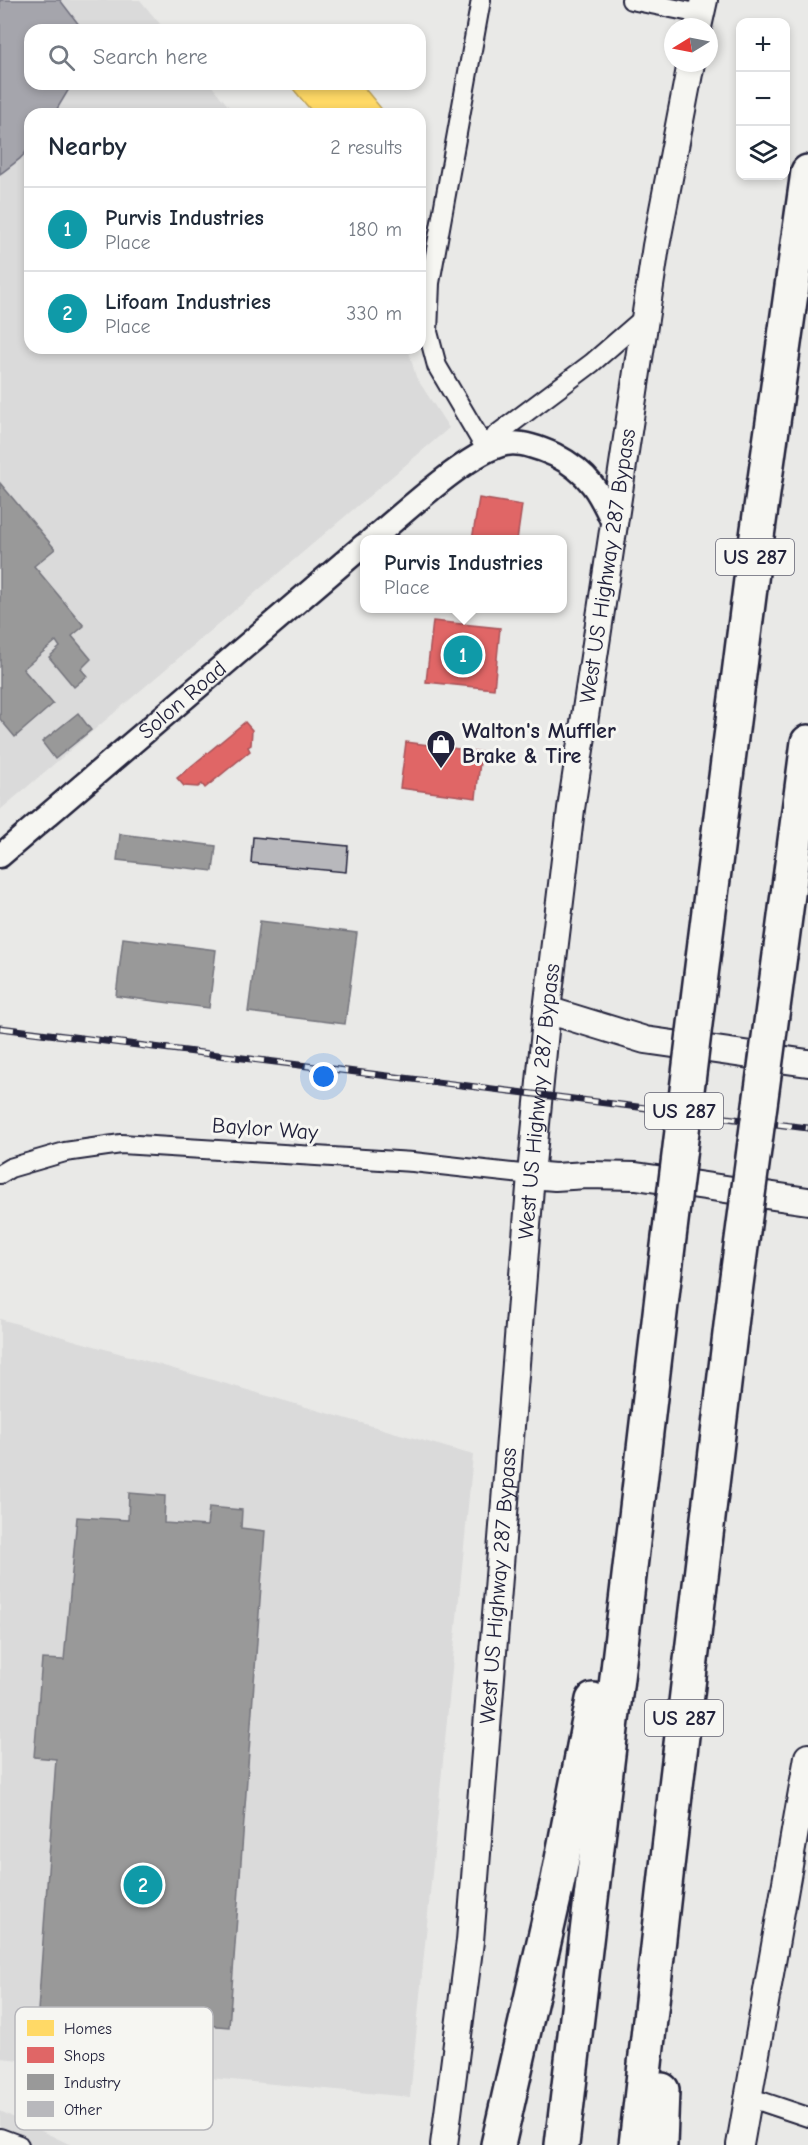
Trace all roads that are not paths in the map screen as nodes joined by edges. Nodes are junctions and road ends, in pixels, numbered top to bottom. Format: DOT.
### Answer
graph roads {
  1 [pos="481,0"];
  2 [pos="631,0"];
  3 [pos="701,14"];
  4 [pos="690,72"];
  5 [pos="808,172"];
  6 [pos="646,316"];
  7 [pos="487,451"];
  8 [pos="615,527"];
  9 [pos="377,535"];
  10 [pos="360,549"];
  11 [pos="808,742"];
  12 [pos="0,856"];
  13 [pos="547,1010"];
  14 [pos="808,1063"];
  15 [pos="0,1174"];
  16 [pos="531,1175"];
  17 [pos="808,1201"];
  18 [pos="625,1597"];
  19 [pos="808,1757"];
  20 [pos="676,1786"];
  21 [pos="748,2097"];
  22 [pos="808,2117"];
  23 [pos="0,2138"];
  24 [pos="19,2145"];
  25 [pos="444,2145"];
  26 [pos="498,2145"];
  27 [pos="562,2145"];
  28 [pos="636,2145"];
  29 [pos="660,2145"];
  30 [pos="740,2145"];
  1 -- 7 [label="street"];
  2 -- 3 [label="street"];
  4 -- 6 [label="main road, West US Highway 287 Bypass"];
  5 -- 18 [label="highway, US 287, bridge"];
  6 -- 7 [label="street"];
  6 -- 8 [label="main road, West US Highway 287 Bypass"];
  7 -- 8 [label="street"];
  7 -- 9 [label="street"];
  8 -- 13 [label="main road, West US Highway 287 Bypass"];
  10 -- 12 [label="street, Solon Road"];
  11 -- 20 [label="highway, US 287, bridge"];
  13 -- 14 [label="main road"];
  13 -- 16 [label="main road, West US Highway 287 Bypass"];
  15 -- 16 [label="street, Baylor Way"];
  16 -- 17 [label="main road"];
  16 -- 25 [label="main road, West US Highway 287 Bypass"];
  18 -- 26 [label="highway"];
  18 -- 27 [label="highway, US 287"];
  19 -- 21 [label="main road"];
  20 -- 28 [label="highway, US 287"];
  20 -- 29 [label="highway"];
  21 -- 22 [label="street"];
  21 -- 30 [label="main road"];
  23 -- 24 [label="street"];
}
